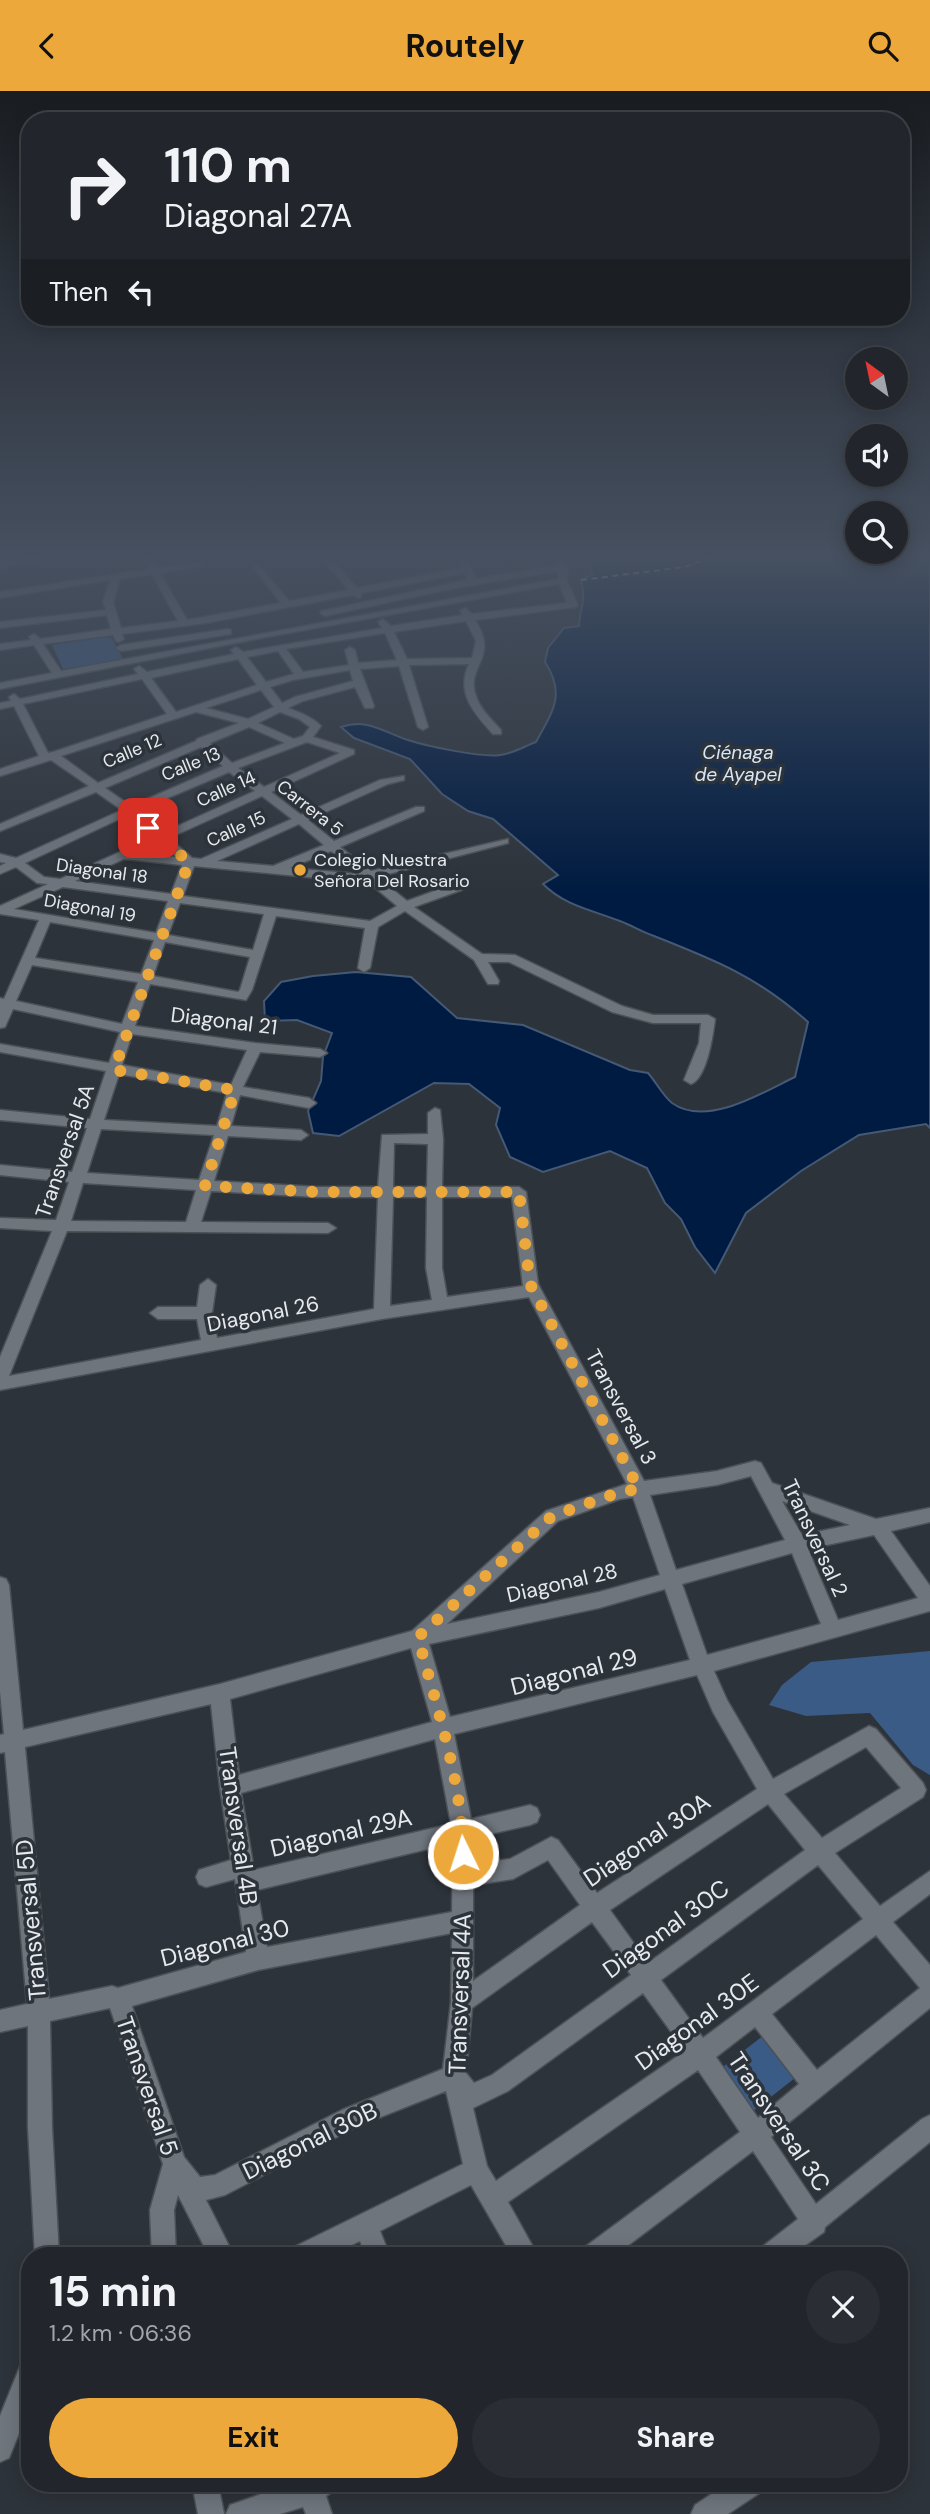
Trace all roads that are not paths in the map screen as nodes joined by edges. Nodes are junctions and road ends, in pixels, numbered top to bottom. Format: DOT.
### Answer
graph roads {
  1 [pos="53,667"];
  2 [pos="101,667"];
  3 [pos="138,667"];
  4 [pos="188,667"];
  5 [pos="251,667"];
  6 [pos="296,667"];
  7 [pos="354,667"];
  8 [pos="403,667"];
  9 [pos="474,667"];
  10 [pos="58,675"];
  11 [pos="303,675"];
  12 [pos="145,676"];
  13 [pos="358,683"];
  14 [pos="264,684"];
  15 [pos="4,685"];
  16 [pos="320,693"];
  17 [pos="17,703"];
  18 [pos="0,706"];
  19 [pos="369,706"];
  20 [pos="193,708"];
  21 [pos="281,709"];
  22 [pos="173,715"];
  23 [pos="249,723"];
  24 [pos="423,727"];
  25 [pos="498,732"];
  26 [pos="307,739"];
  27 [pos="201,741"];
  28 [pos="292,742"];
  29 [pos="49,756"];
  30 [pos="230,767"];
  31 [pos="0,773"];
  32 [pos="400,778"];
  33 [pos="97,785"];
  34 [pos="261,793"];
  35 [pos="420,809"];
  36 [pos="129,810"];
  37 [pos="300,819"];
  38 [pos="0,828"];
  39 [pos="159,838"];
  40 [pos="504,841"];
  41 [pos="330,845"];
  42 [pos="120,855"];
  43 [pos="0,857"];
  44 [pos="17,862"];
  45 [pos="196,863"];
  46 [pos="0,870"];
  47 [pos="274,870"];
  48 [pos="366,876"];
  49 [pos="59,883"];
  50 [pos="463,885"];
  51 [pos="177,900"];
  52 [pos="405,906"];
  53 [pos="1,910"];
  54 [pos="271,912"];
  55 [pos="46,918"];
  56 [pos="372,925"];
  57 [pos="160,938"];
  58 [pos="256,954"];
  59 [pos="480,958"];
  60 [pos="29,961"];
  61 [pos="364,968"];
  62 [pos="147,979"];
  63 [pos="493,981"];
  64 [pos="4,1003"];
  65 [pos="0,1024"];
  66 [pos="127,1029"];
  67 [pos="255,1047"];
  68 [pos="0,1048"];
  69 [pos="320,1053"];
  70 [pos="114,1070"];
  71 [pos="691,1080"];
  72 [pos="235,1090"];
  73 [pos="309,1103"];
  74 [pos="435,1114"];
  75 [pos="0,1115"];
  76 [pos="96,1124"];
  77 [pos="222,1132"];
  78 [pos="300,1135"];
  79 [pos="436,1139"];
  80 [pos="0,1170"];
  81 [pos="79,1178"];
  82 [pos="205,1186"];
  83 [pos="432,1191"];
  84 [pos="386,1192"];
  85 [pos="0,1223"];
  86 [pos="62,1226"];
  87 [pos="192,1227"];
  88 [pos="328,1228"];
  89 [pos="208,1286"];
  90 [pos="534,1290"];
  91 [pos="440,1303"];
  92 [pos="158,1313"];
  93 [pos="204,1313"];
  94 [pos="382,1313"];
  95 [pos="211,1345"];
  96 [pos="0,1377"];
  97 [pos="0,1384"];
  98 [pos="639,1489"];
  99 [pos="768,1489"];
  100 [pos="930,1515"];
  101 [pos="880,1528"];
  102 [pos="797,1544"];
  103 [pos="670,1580"];
  104 [pos="0,1585"];
  105 [pos="930,1602"];
  106 [pos="832,1628"];
  107 [pos="418,1637"];
  108 [pos="701,1664"];
  109 [pos="220,1693"];
  110 [pos="443,1728"];
  111 [pos="869,1735"];
  112 [pos="7,1743"];
  113 [pos="230,1787"];
  114 [pos="770,1792"];
  115 [pos="530,1815"];
  116 [pos="463,1832"];
  117 [pos="819,1852"];
  118 [pos="244,1875"];
  119 [pos="463,1876"];
  120 [pos="206,1877"];
  121 [pos="930,1881"];
  122 [pos="594,1906"];
  123 [pos="464,1920"];
  124 [pos="877,1920"];
  125 [pos="258,1959"];
  126 [pos="645,1976"];
  127 [pos="930,1982"];
  128 [pos="930,1994"];
  129 [pos="118,1999"];
  130 [pos="462,2002"];
  131 [pos="757,2012"];
  132 [pos="40,2013"];
  133 [pos="0,2021"];
  134 [pos="701,2054"];
  135 [pos="454,2075"];
  136 [pos="815,2086"];
  137 [pos="930,2127"];
  138 [pos="755,2134"];
  139 [pos="175,2164"];
  140 [pos="476,2171"];
  141 [pos="491,2199"];
  142 [pos="815,2223"];
  143 [pos="366,2226"];
  144 [pos="47,2247"];
  145 [pos="164,2247"];
  146 [pos="217,2247"];
  147 [pos="322,2247"];
  148 [pos="374,2247"];
  149 [pos="520,2247"];
  150 [pos="606,2247"];
  151 [pos="783,2247"];
  152 [pos="21,2396"];
  153 [pos="0,2449"];
  154 [pos="207,2492"];
  155 [pos="738,2492"];
  156 [pos="315,2493"];
  157 [pos="211,2514"];
  158 [pos="239,2514"];
  159 [pos="704,2514"];
  1 -- 10 [label="street"];
  2 -- 10 [label="street"];
  3 -- 12 [label="street"];
  4 -- 12 [label="street"];
  5 -- 14 [label="street"];
  6 -- 11 [label="street"];
  7 -- 11 [label="street"];
  7 -- 13 [label="street"];
  8 -- 24 [label="street"];
  9 -- 25 [label="street"];
  10 -- 15 [label="street"];
  11 -- 14 [label="street"];
  11 -- 16 [label="street"];
  12 -- 17 [label="street"];
  12 -- 22 [label="street"];
  13 -- 16 [label="street, Calle 12"];
  13 -- 19 [label="street"];
  14 -- 20 [label="street"];
  14 -- 21 [label="street"];
  15 -- 17 [label="street"];
  16 -- 21 [label="street, Calle 12"];
  17 -- 18 [label="street"];
  17 -- 29 [label="street"];
  20 -- 22 [label="street"];
  20 -- 23 [label="street"];
  21 -- 23 [label="street, Calle 12"];
  21 -- 26 [label="street"];
  22 -- 29 [label="street"];
  23 -- 27 [label="street, Calle 12"];
  23 -- 28 [label="street"];
  26 -- 28 [label="street, Calle 13"];
  26 -- 34 [label="street, Calle 14"];
  27 -- 30 [label="street, Carrera 5"];
  27 -- 33 [label="street, Calle 12"];
  28 -- 30 [label="street, Calle 13"];
  29 -- 31 [label="street"];
  29 -- 33 [label="street"];
  30 -- 34 [label="street, Carrera 5"];
  30 -- 36 [label="street, Calle 13"];
  32 -- 37 [label="street, Calle 15"];
  33 -- 36 [label="street"];
  33 -- 38 [label="street, Calle 12"];
  34 -- 37 [label="street, Carrera 5"];
  34 -- 39 [label="street, Calle 14"];
  35 -- 41 [label="street"];
  36 -- 39 [label="street"];
  36 -- 44 [label="street, Calle 13"];
  37 -- 41 [label="street, Carrera 5"];
  37 -- 45 [label="street, Calle 15"];
  39 -- 42 [label="street, Calle 14"];
  39 -- 45 [label="street"];
  40 -- 48 [label="street"];
  41 -- 47 [label="street"];
  41 -- 48 [label="street, Carrera 5"];
  42 -- 45 [label="street"];
  42 -- 49 [label="street, Calle 14"];
  43 -- 44 [label="street, Diagonal 18"];
  44 -- 46 [label="street, Calle 13"];
  44 -- 49 [label="street, Diagonal 18"];
  45 -- 47 [label="street"];
  45 -- 51 [label="street, Transversal 5A"];
  47 -- 48 [label="street"];
  48 -- 52 [label="street, Carrera 5"];
  49 -- 51 [label="street, Diagonal 18"];
  49 -- 53 [label="street, Calle 14"];
  50 -- 52 [label="street"];
  51 -- 54 [label="street, Diagonal 18"];
  51 -- 57 [label="street, Transversal 5A"];
  52 -- 56 [label="street"];
  52 -- 59 [label="street, Carrera 5"];
  53 -- 55 [label="street, Diagonal 19"];
  54 -- 56 [label="street, Diagonal 18"];
  54 -- 58 [label="street"];
  55 -- 57 [label="street, Diagonal 19"];
  55 -- 60 [label="street"];
  56 -- 61 [label="street"];
  57 -- 58 [label="street, Diagonal 19"];
  57 -- 62 [label="street, Transversal 5A"];
  58 -- 62 [label="street"];
  59 -- 63 [label="street, Carrera 5"];
  59 -- 71 [label="street"];
  60 -- 62 [label="street"];
  60 -- 64 [label="street"];
  62 -- 66 [label="street, Transversal 5A"];
  64 -- 65 [label="street"];
  64 -- 66 [label="street, Diagonal 21"];
  66 -- 67 [label="street, Diagonal 21"];
  66 -- 70 [label="street, Transversal 5A"];
  67 -- 69 [label="street, Diagonal 21"];
  67 -- 72 [label="street"];
  68 -- 70 [label="street"];
  70 -- 72 [label="street"];
  70 -- 76 [label="street, Transversal 5A"];
  72 -- 73 [label="street"];
  72 -- 77 [label="street"];
  74 -- 79 [label="street"];
  75 -- 76 [label="street"];
  76 -- 77 [label="street"];
  76 -- 81 [label="street, Transversal 5A"];
  77 -- 78 [label="street"];
  77 -- 82 [label="street"];
  79 -- 83 [label="street"];
  79 -- 84 [label="street"];
  80 -- 81 [label="street"];
  81 -- 82 [label="street"];
  81 -- 86 [label="street, Transversal 5A"];
  82 -- 84 [label="street"];
  82 -- 87 [label="street"];
  83 -- 84 [label="street"];
  83 -- 90 [label="street, Transversal 3"];
  83 -- 91 [label="street"];
  84 -- 94 [label="street"];
  85 -- 86 [label="street"];
  86 -- 87 [label="street"];
  86 -- 96 [label="street, Transversal 5A"];
  87 -- 88 [label="street"];
  89 -- 93 [label="street"];
  90 -- 91 [label="street, Diagonal 26"];
  90 -- 98 [label="street, Transversal 3"];
  91 -- 94 [label="street, Diagonal 26"];
  92 -- 93 [label="street"];
  93 -- 95 [label="street"];
  94 -- 95 [label="street, Diagonal 26"];
  95 -- 97 [label="street, Diagonal 26"];
  98 -- 99 [label="street, Transversal 2"];
  98 -- 103 [label="street, Transversal 3"];
  98 -- 107 [label="street"];
  99 -- 101 [label="street"];
  99 -- 102 [label="street, Transversal 2"];
  100 -- 101 [label="street, Diagonal 28"];
  101 -- 102 [label="street, Diagonal 28"];
  101 -- 105 [label="street"];
  102 -- 103 [label="street, Diagonal 28"];
  102 -- 106 [label="street, Transversal 2"];
  103 -- 107 [label="street, Diagonal 28"];
  103 -- 108 [label="street, Transversal 3"];
  104 -- 112 [label="street, Transversal 5D"];
  105 -- 106 [label="street, Diagonal 29"];
  106 -- 108 [label="street, Diagonal 29"];
  107 -- 109 [label="street, Diagonal 28"];
  107 -- 110 [label="street, Transversal 4A"];
  108 -- 110 [label="street, Diagonal 29"];
  108 -- 114 [label="street, Transversal 3"];
  109 -- 112 [label="street, Diagonal 28"];
  109 -- 113 [label="street, Transversal 4B"];
  110 -- 113 [label="street, Diagonal 29"];
  110 -- 116 [label="street, Transversal 4A"];
  111 -- 114 [label="street, Diagonal 30A"];
  111 -- 117 [label="street, Diagonal 30C"];
  112 -- 132 [label="street, Transversal 5D"];
  113 -- 118 [label="street, Transversal 4B"];
  114 -- 117 [label="street, Transversal 3"];
  114 -- 122 [label="street, Diagonal 30A"];
  115 -- 116 [label="street, Diagonal 29A"];
  116 -- 118 [label="street, Diagonal 29A"];
  116 -- 119 [label="street, Transversal 4A"];
  117 -- 124 [label="street, Transversal 3"];
  117 -- 126 [label="street, Diagonal 30C"];
  118 -- 120 [label="street, Diagonal 29A"];
  118 -- 125 [label="street, Transversal 4B"];
  119 -- 122 [label="street, Transversal 3C"];
  119 -- 123 [label="street, Transversal 4A"];
  121 -- 124 [label="street, Diagonal 30E"];
  122 -- 126 [label="street, Transversal 3C"];
  122 -- 130 [label="street, Diagonal 30A"];
  123 -- 125 [label="street, Diagonal 30"];
  123 -- 130 [label="street, Transversal 4A"];
  124 -- 127 [label="street, Transversal 3"];
  124 -- 131 [label="street, Diagonal 30E"];
  125 -- 129 [label="street, Diagonal 30"];
  126 -- 134 [label="street, Transversal 3C"];
  126 -- 135 [label="street, Diagonal 30C"];
  128 -- 136 [label="street"];
  129 -- 132 [label="street, Diagonal 30"];
  129 -- 139 [label="street, Transversal 5"];
  130 -- 135 [label="street, Transversal 4A"];
  131 -- 134 [label="street, Diagonal 30E"];
  131 -- 136 [label="street"];
  132 -- 133 [label="street, Diagonal 30"];
  132 -- 144 [label="street, Transversal 5D"];
  134 -- 138 [label="street, Transversal 3C"];
  134 -- 141 [label="street, Diagonal 30E"];
  135 -- 139 [label="street, Diagonal 30B"];
  135 -- 140 [label="street, Transversal 4A"];
  136 -- 138 [label="street"];
  137 -- 142 [label="street"];
  138 -- 142 [label="street, Transversal 3C"];
  138 -- 150 [label="street"];
  139 -- 145 [label="street, Transversal 5"];
  139 -- 146 [label="street"];
  140 -- 141 [label="street, Transversal 4A"];
  140 -- 143 [label="street"];
  141 -- 149 [label="street, Transversal 4A"];
  142 -- 151 [label="street"];
  143 -- 147 [label="street"];
  143 -- 148 [label="street"];
  152 -- 153 [label="street"];
  154 -- 157 [label="street"];
  155 -- 159 [label="street"];
  156 -- 158 [label="street"];
}
